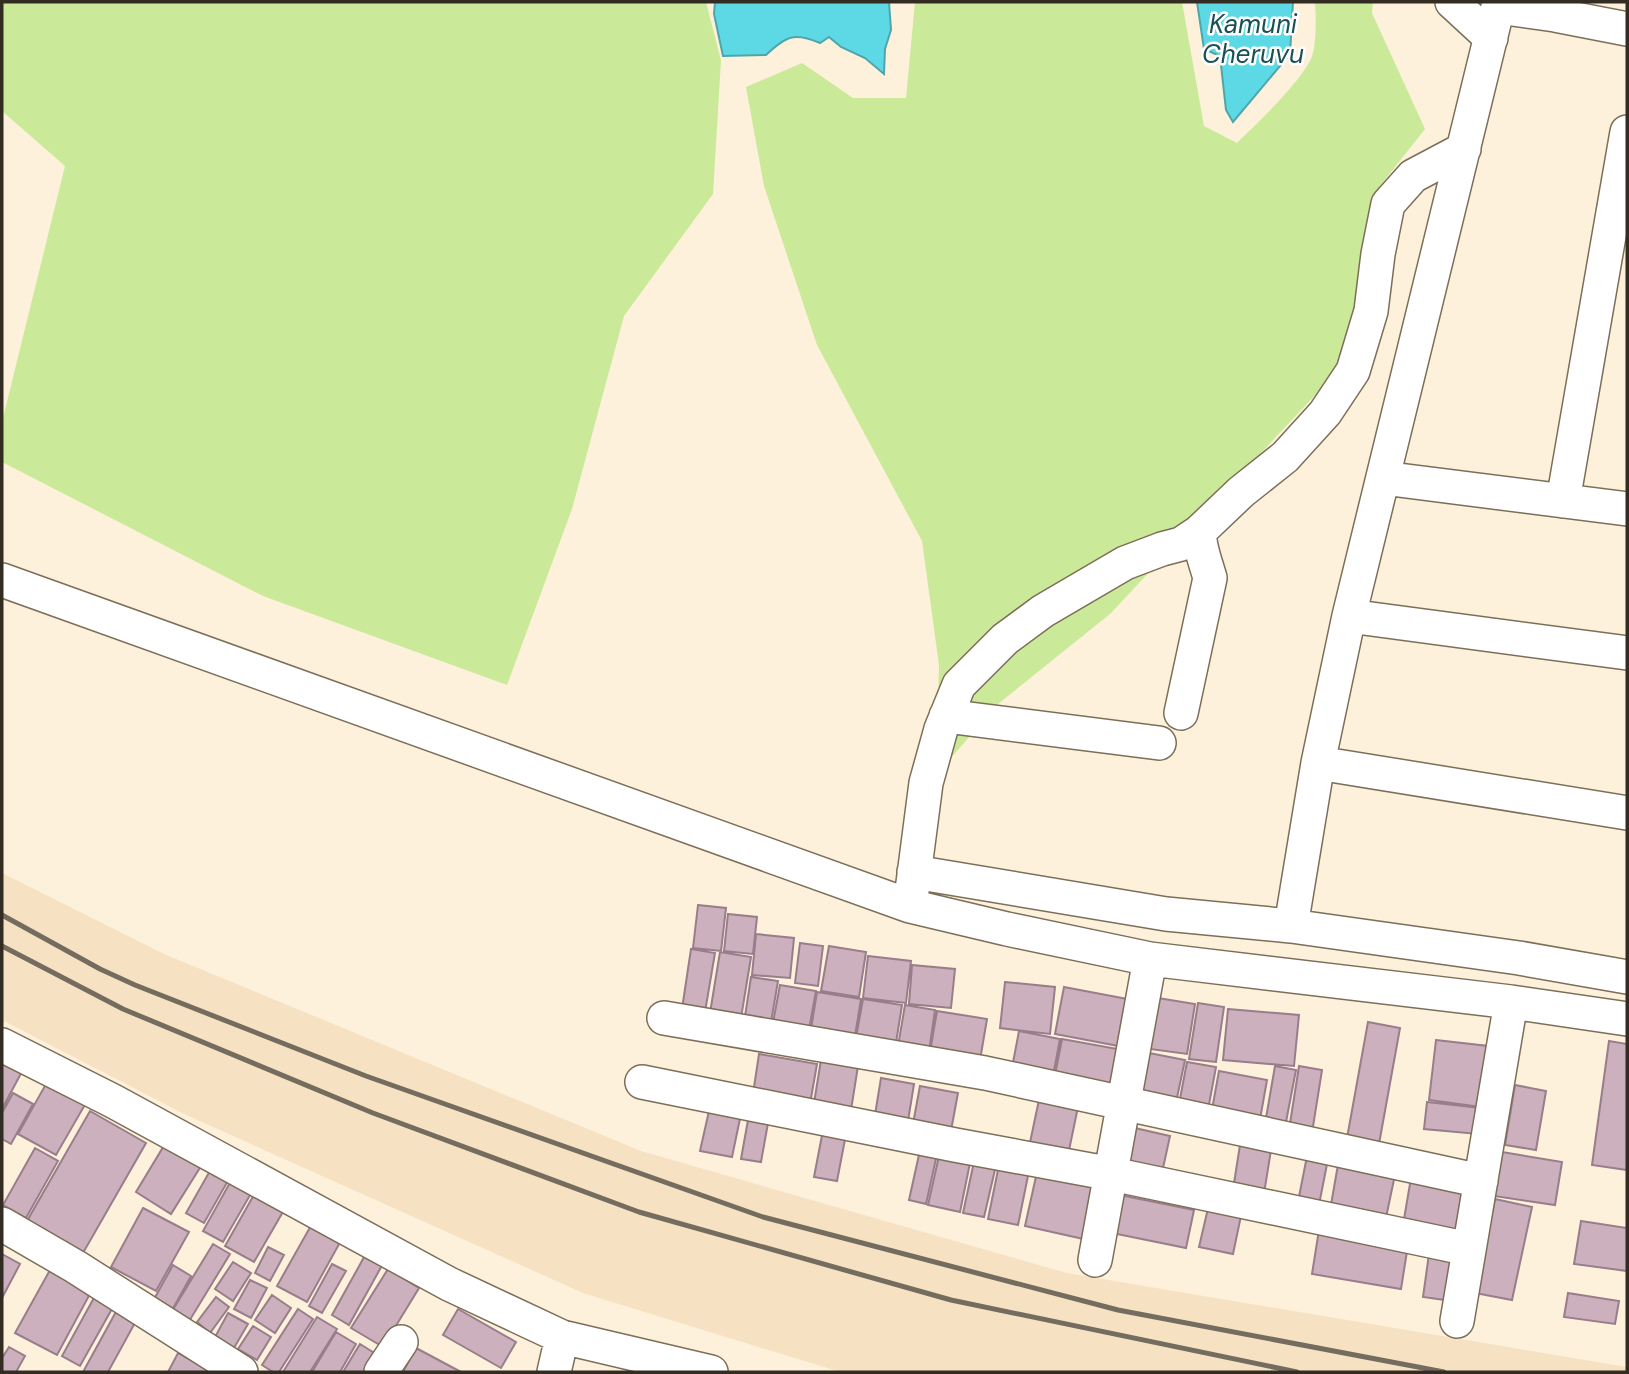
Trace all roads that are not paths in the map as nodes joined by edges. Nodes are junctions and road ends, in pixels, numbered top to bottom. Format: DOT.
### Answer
graph roads {
  1 [pos="1452,2"];
  2 [pos="1556,8"];
  3 [pos="1627,29"];
  4 [pos="1491,38"];
  5 [pos="1627,132"];
  6 [pos="1464,149"];
  7 [pos="1383,478"];
  8 [pos="1563,501"];
  9 [pos="1627,509"];
  10 [pos="1199,532"];
  11 [pos="2,580"];
  12 [pos="1349,616"];
  13 [pos="1627,653"];
  14 [pos="1181,713"];
  15 [pos="946,716"];
  16 [pos="1159,743"];
  17 [pos="1318,763"];
  18 [pos="1627,813"];
  19 [pos="914,872"];
  20 [pos="909,906"];
  21 [pos="1291,926"];
  22 [pos="1150,959"];
  23 [pos="1627,976"];
  24 [pos="1511,1002"];
  25 [pos="664,1018"];
  26 [pos="1627,1019"];
  27 [pos="2,1045"];
  28 [pos="642,1082"];
  29 [pos="1126,1104"];
  30 [pos="1112,1174"];
  31 [pos="1481,1181"];
  32 [pos="2,1224"];
  33 [pos="1469,1250"];
  34 [pos="1095,1260"];
  35 [pos="1457,1321"];
  36 [pos="562,1337"];
  37 [pos="401,1342"];
  38 [pos="241,1372"];
  39 [pos="381,1372"];
  40 [pos="554,1372"];
  41 [pos="710,1372"];
  1 -- 4 [label="street"];
  2 -- 3 [label="street"];
  2 -- 4 [label="street"];
  4 -- 6 [label="street"];
  5 -- 8 [label="street"];
  6 -- 7 [label="street"];
  6 -- 10 [label="street"];
  7 -- 8 [label="street"];
  7 -- 12 [label="street"];
  8 -- 9 [label="street"];
  10 -- 14 [label="street"];
  10 -- 15 [label="street"];
  11 -- 20 [label="street"];
  12 -- 13 [label="street"];
  12 -- 17 [label="street"];
  15 -- 16 [label="street"];
  15 -- 19 [label="street"];
  17 -- 18 [label="street"];
  17 -- 21 [label="street"];
  19 -- 20 [label="street"];
  19 -- 21 [label="street"];
  20 -- 22 [label="street"];
  21 -- 23 [label="street"];
  22 -- 24 [label="street"];
  22 -- 29 [label="street"];
  24 -- 26 [label="street"];
  24 -- 31 [label="street"];
  25 -- 29 [label="street"];
  27 -- 36 [label="street"];
  28 -- 30 [label="street"];
  29 -- 30 [label="street"];
  29 -- 31 [label="street"];
  30 -- 33 [label="street"];
  30 -- 34 [label="street"];
  31 -- 33 [label="street"];
  32 -- 38 [label="street"];
  33 -- 35 [label="street"];
  36 -- 40 [label="street"];
  36 -- 41 [label="street"];
  37 -- 39 [label="street"];
}
